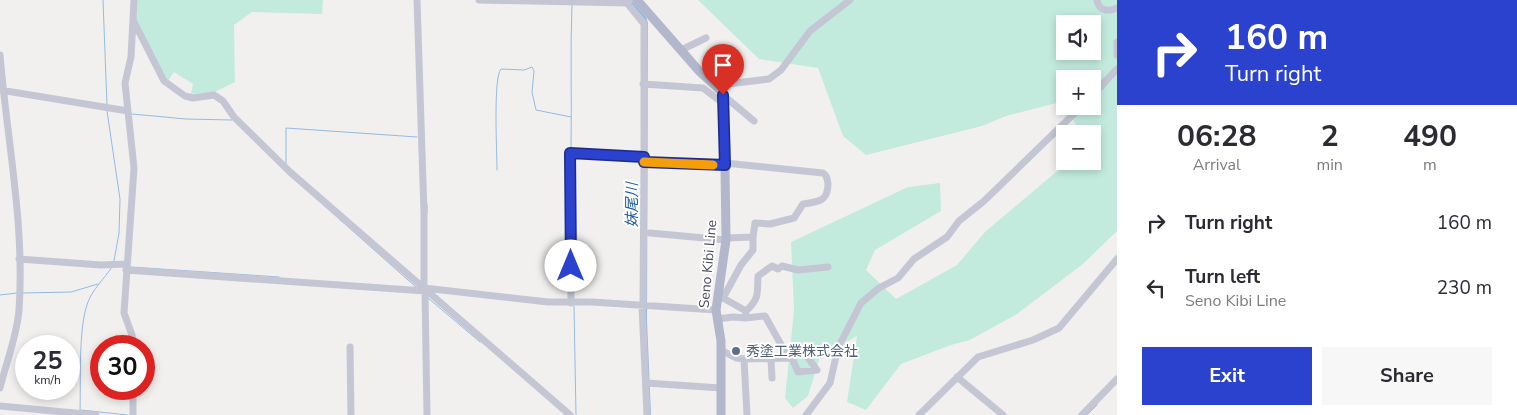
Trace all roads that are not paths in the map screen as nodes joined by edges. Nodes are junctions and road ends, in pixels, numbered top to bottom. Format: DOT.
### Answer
graph roads {
  1 [pos="134,0"];
  2 [pos="417,0"];
  3 [pos="479,0"];
  4 [pos="850,0"];
  5 [pos="1098,0"];
  6 [pos="630,1"];
  7 [pos="1117,8"];
  8 [pos="133,20"];
  9 [pos="706,38"];
  10 [pos="1117,42"];
  11 [pos="680,50"];
  12 [pos="0,55"];
  13 [pos="1117,55"];
  14 [pos="1117,69"];
  15 [pos="645,84"];
  16 [pos="1101,86"];
  17 [pos="2,92"];
  18 [pos="723,97"];
  19 [pos="128,113"];
  20 [pos="1073,115"];
  21 [pos="754,121"];
  22 [pos="646,161"];
  23 [pos="725,164"];
  24 [pos="650,233"];
  25 [pos="753,237"];
  26 [pos="726,239"];
  27 [pos="19,259"];
  28 [pos="1117,259"];
  29 [pos="126,267"];
  30 [pos="828,268"];
  31 [pos="424,290"];
  32 [pos="720,299"];
  33 [pos="573,303"];
  34 [pos="644,306"];
  35 [pos="745,314"];
  36 [pos="717,315"];
  37 [pos="132,335"];
  38 [pos="350,347"];
  39 [pos="721,350"];
  40 [pos="744,359"];
  41 [pos="771,359"];
  42 [pos="957,377"];
  43 [pos="772,378"];
  44 [pos="1117,379"];
  45 [pos="649,383"];
  46 [pos="0,388"];
  47 [pos="721,388"];
  48 [pos="133,400"];
  49 [pos="0,406"];
  50 [pos="133,414"];
  51 [pos="96,415"];
  52 [pos="351,415"];
  53 [pos="428,415"];
  54 [pos="570,415"];
  55 [pos="647,415"];
  56 [pos="721,415"];
  57 [pos="747,415"];
  58 [pos="806,415"];
  59 [pos="919,415"];
  60 [pos="1002,415"];
  61 [pos="1082,415"];
  1 -- 8 [label="street"];
  2 -- 31 [label="street"];
  3 -- 6 [label="street"];
  4 -- 18 [label="street"];
  5 -- 7 [label="street"];
  6 -- 11 [label="main road"];
  6 -- 15 [label="street"];
  8 -- 19 [label="street"];
  8 -- 31 [label="street"];
  9 -- 11 [label="street"];
  10 -- 13 [label="street"];
  11 -- 18 [label="main road"];
  12 -- 17 [label="street"];
  14 -- 16 [label="street"];
  15 -- 18 [label="street"];
  15 -- 22 [label="street"];
  17 -- 19 [label="street"];
  17 -- 27 [label="street"];
  18 -- 21 [label="street"];
  18 -- 23 [label="main road, Seno Kibi Line"];
  19 -- 29 [label="street"];
  20 -- 58 [label="street"];
  22 -- 23 [label="street"];
  22 -- 33 [label="street"];
  22 -- 34 [label="street"];
  23 -- 25 [label="street"];
  23 -- 26 [label="main road, Seno Kibi Line"];
  24 -- 26 [label="street"];
  25 -- 26 [label="street"];
  25 -- 32 [label="street"];
  26 -- 32 [label="main road, Seno Kibi Line"];
  27 -- 29 [label="street"];
  27 -- 46 [label="street"];
  28 -- 42 [label="street"];
  29 -- 31 [label="street"];
  29 -- 37 [label="street"];
  30 -- 35 [label="street"];
  31 -- 33 [label="street"];
  31 -- 53 [label="street"];
  31 -- 54 [label="street"];
  32 -- 35 [label="street"];
  32 -- 36 [label="main road, Seno Kibi Line"];
  33 -- 34 [label="street"];
  34 -- 36 [label="street"];
  34 -- 45 [label="street"];
  35 -- 36 [label="street"];
  35 -- 41 [label="street"];
  36 -- 39 [label="main road, Seno Kibi Line"];
  38 -- 52 [label="street"];
  39 -- 40 [label="street"];
  39 -- 47 [label="main road, Seno Kibi Line"];
  40 -- 41 [label="street"];
  40 -- 57 [label="street"];
  41 -- 43 [label="street"];
  42 -- 59 [label="street"];
  42 -- 60 [label="street"];
  44 -- 61 [label="street"];
  45 -- 47 [label="street"];
  45 -- 55 [label="street"];
  47 -- 56 [label="main road, Seno Kibi Line"];
  48 -- 50 [label="street"];
  49 -- 51 [label="street"];
}
